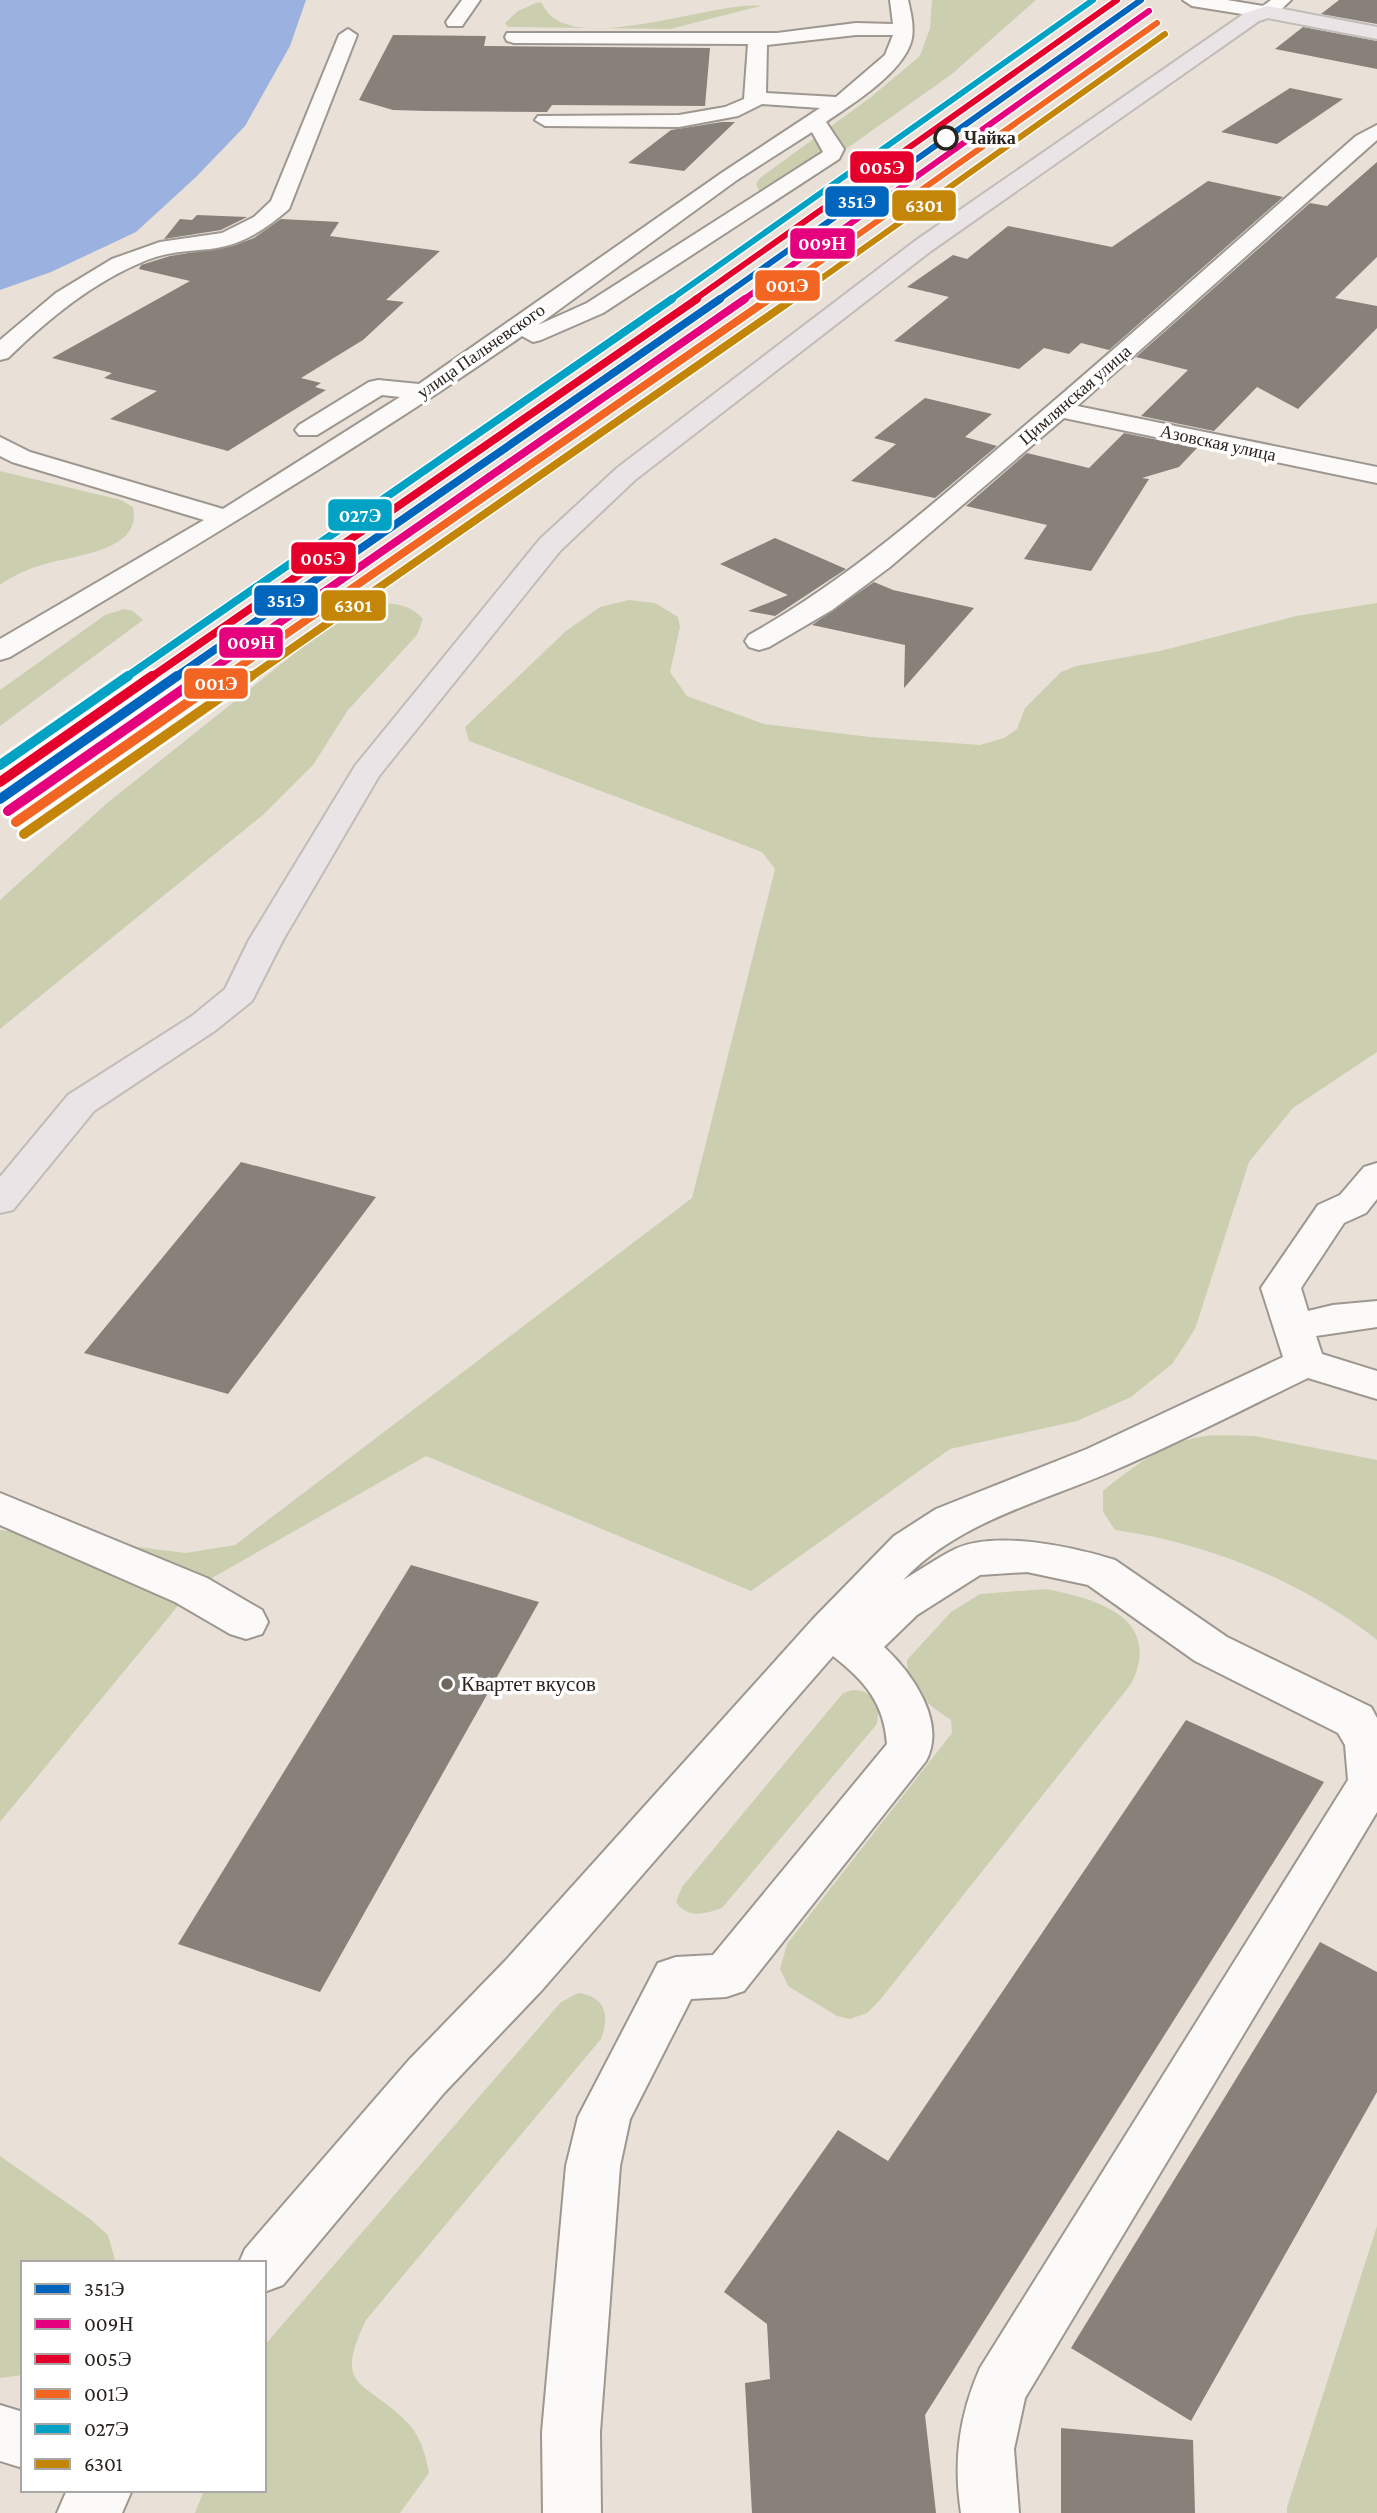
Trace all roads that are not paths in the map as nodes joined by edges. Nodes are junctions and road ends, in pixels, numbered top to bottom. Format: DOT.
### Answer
graph roads {
  1 [pos="471,0"];
  2 [pos="899,0"];
  3 [pos="1192,0"];
  4 [pos="1275,6"];
  5 [pos="455,22"];
  6 [pos="904,30"];
  7 [pos="1377,33"];
  8 [pos="348,35"];
  9 [pos="514,37"];
  10 [pos="758,39"];
  11 [pos="755,97"];
  12 [pos="837,103"];
  13 [pos="813,119"];
  14 [pos="545,120"];
  15 [pos="1377,131"];
  16 [pos="487,350"];
  17 [pos="0,354"];
  18 [pos="421,392"];
  19 [pos="1059,410"];
  20 [pos="308,430"];
  21 [pos="0,445"];
  22 [pos="1377,475"];
  23 [pos="226,518"];
  24 [pos="759,641"];
  25 [pos="0,651"];
  26 [pos="1377,1175"];
  27 [pos="0,1201"];
  28 [pos="1377,1314"];
  29 [pos="1299,1345"];
  30 [pos="1377,1385"];
  31 [pos="0,1508"];
  32 [pos="246,1622"];
  33 [pos="842,1639"];
  34 [pos="1375,1768"];
  35 [pos="266,2265"];
  36 [pos="0,2433"];
  37 [pos="21,2440"];
  38 [pos="101,2492"];
  39 [pos="117,2492"];
  40 [pos="86,2513"];
  41 [pos="111,2513"];
  42 [pos="572,2513"];
  43 [pos="990,2513"];
  1 -- 5 [label="street"];
  2 -- 6 [label="street"];
  3 -- 4 [label="street"];
  4 -- 7 [label="main road"];
  4 -- 27 [label="main road"];
  6 -- 10 [label="street"];
  6 -- 12 [label="street, улица Пальчевского"];
  8 -- 17 [label="street"];
  9 -- 10 [label="street"];
  10 -- 11 [label="street"];
  11 -- 12 [label="street"];
  11 -- 14 [label="street"];
  12 -- 13 [label="street, улица Пальчевского"];
  13 -- 16 [label="street, улица Пальчевского"];
  13 -- 16 [label="street"];
  15 -- 19 [label="street, Цимлянская улица"];
  16 -- 18 [label="street, улица Пальчевского"];
  18 -- 20 [label="street"];
  18 -- 23 [label="street, улица Пальчевского"];
  19 -- 22 [label="street, Азовская улица"];
  19 -- 24 [label="street, Цимлянская улица"];
  21 -- 23 [label="street"];
  23 -- 25 [label="street, улица Пальчевского"];
  26 -- 29 [label="street"];
  28 -- 29 [label="street"];
  29 -- 30 [label="street"];
  29 -- 33 [label="street"];
  31 -- 32 [label="street"];
  33 -- 34 [label="street"];
  33 -- 35 [label="street"];
  33 -- 42 [label="street"];
  34 -- 43 [label="street"];
  36 -- 37 [label="street"];
  38 -- 40 [label="street"];
  39 -- 41 [label="street"];
}
